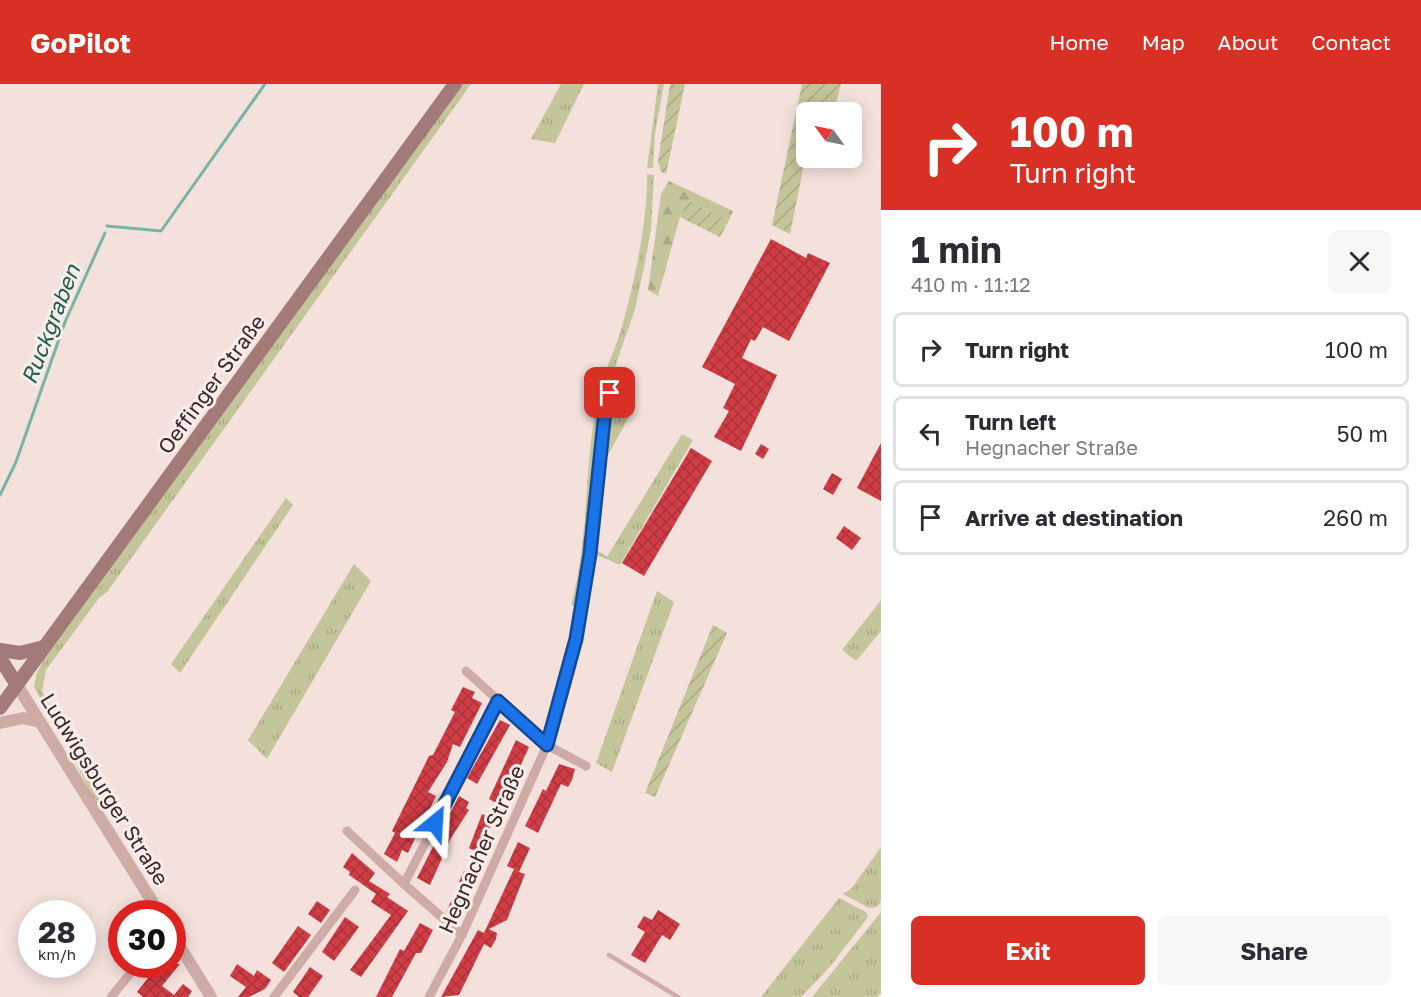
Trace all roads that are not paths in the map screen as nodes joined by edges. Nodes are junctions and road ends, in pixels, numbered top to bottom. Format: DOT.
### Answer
graph roads {
  1 [pos="455,84"];
  2 [pos="610,393"];
  3 [pos="44,647"];
  4 [pos="0,650"];
  5 [pos="0,658"];
  6 [pos="466,670"];
  7 [pos="17,685"];
  8 [pos="498,701"];
  9 [pos="0,708"];
  10 [pos="40,722"];
  11 [pos="0,723"];
  12 [pos="547,745"];
  13 [pos="586,766"];
  14 [pos="347,831"];
  15 [pos="404,884"];
  16 [pos="355,890"];
  17 [pos="151,900"];
  18 [pos="462,935"];
  19 [pos="609,955"];
  20 [pos="186,959"];
  21 [pos="127,978"];
  22 [pos="206,995"];
  23 [pos="111,997"];
  24 [pos="274,997"];
  25 [pos="429,997"];
  26 [pos="678,997"];
  1 -- 3 [label="main road, Oeffinger Straße"];
  2 -- 12 [label="lane, Hegnacher Straße"];
  3 -- 4 [label="main road"];
  3 -- 7 [label="main road, Oeffinger Straße"];
  5 -- 7 [label="main road"];
  6 -- 8 [label="street"];
  7 -- 9 [label="main road, Oeffinger Straße"];
  7 -- 10 [label="street, Ludwigsburger Straße"];
  8 -- 12 [label="street"];
  8 -- 15 [label="street"];
  10 -- 11 [label="street"];
  10 -- 17 [label="street, Ludwigsburger Straße"];
  12 -- 13 [label="street"];
  12 -- 18 [label="street, Hegnacher Straße"];
  14 -- 15 [label="street"];
  15 -- 18 [label="street"];
  16 -- 24 [label="street"];
  18 -- 25 [label="street, Hegnacher Straße"];
  19 -- 26 [label="lane"];
  20 -- 22 [label="street"];
  21 -- 23 [label="street"];
}
